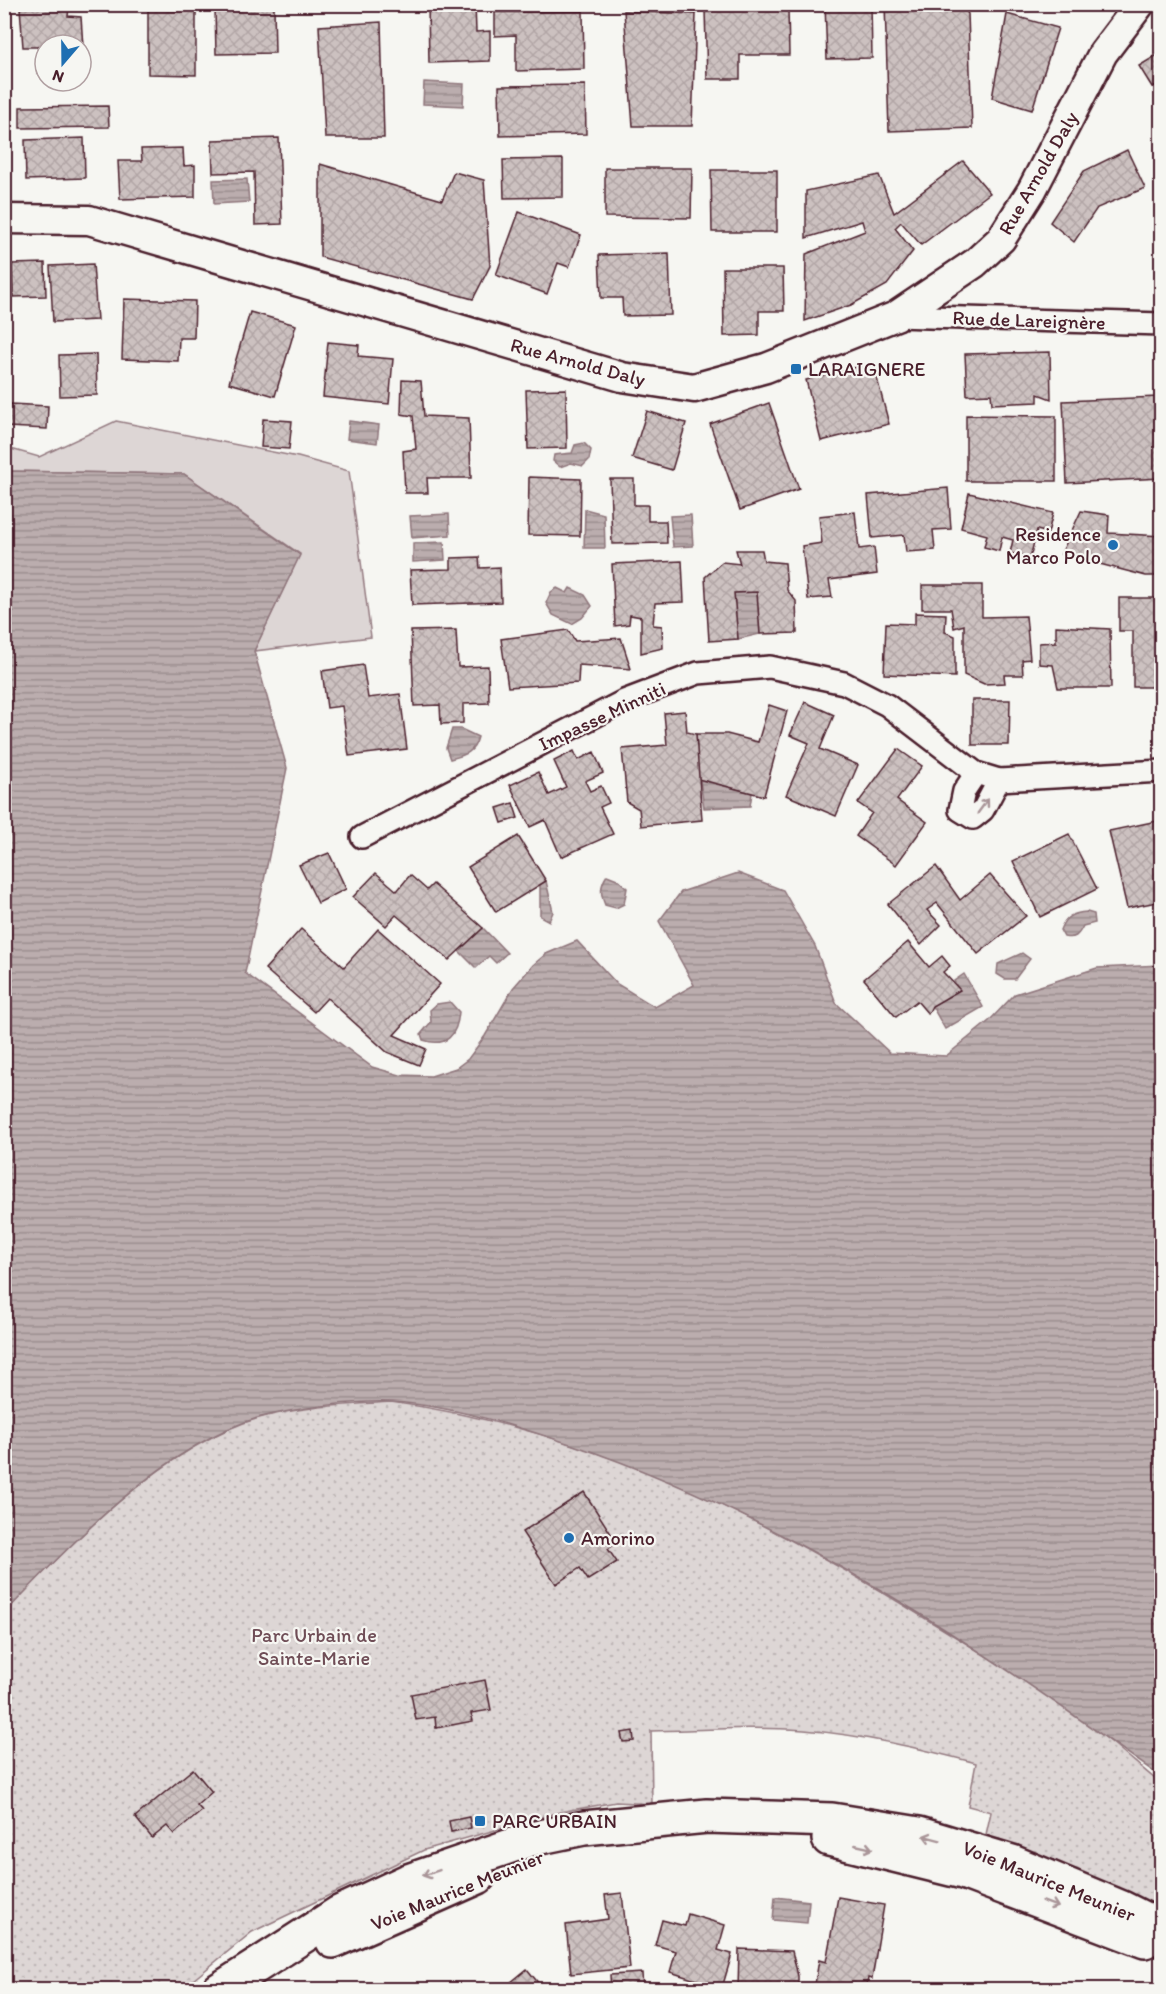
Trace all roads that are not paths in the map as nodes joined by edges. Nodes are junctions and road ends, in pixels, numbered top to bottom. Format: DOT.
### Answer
graph roads {
  1 [pos="1140,4"];
  2 [pos="4,219"];
  3 [pos="896,316"];
  4 [pos="1161,324"];
  5 [pos="1161,771"];
  6 [pos="976,773"];
  7 [pos="999,780"];
  8 [pos="362,837"];
  9 [pos="1161,1928"];
  10 [pos="1161,1949"];
  11 [pos="219,1989"];
  12 [pos="252,1989"];
  1 -- 3 [label="street, Rue Arnold Daly"];
  2 -- 3 [label="street, Rue Arnold Daly"];
  3 -- 4 [label="street, Rue de Lareignère"];
  5 -- 7 [label="street, Impasse Minniti"];
  6 -- 7 [label="street, Impasse Minniti"];
  6 -- 7 [label="street, one-way"];
  6 -- 8 [label="street, Impasse Minniti"];
  9 -- 11 [label="main road, Voie Maurice Meunier, one-way"];
  12 -- 10 [label="main road, Voie Maurice Meunier, one-way"];
}
